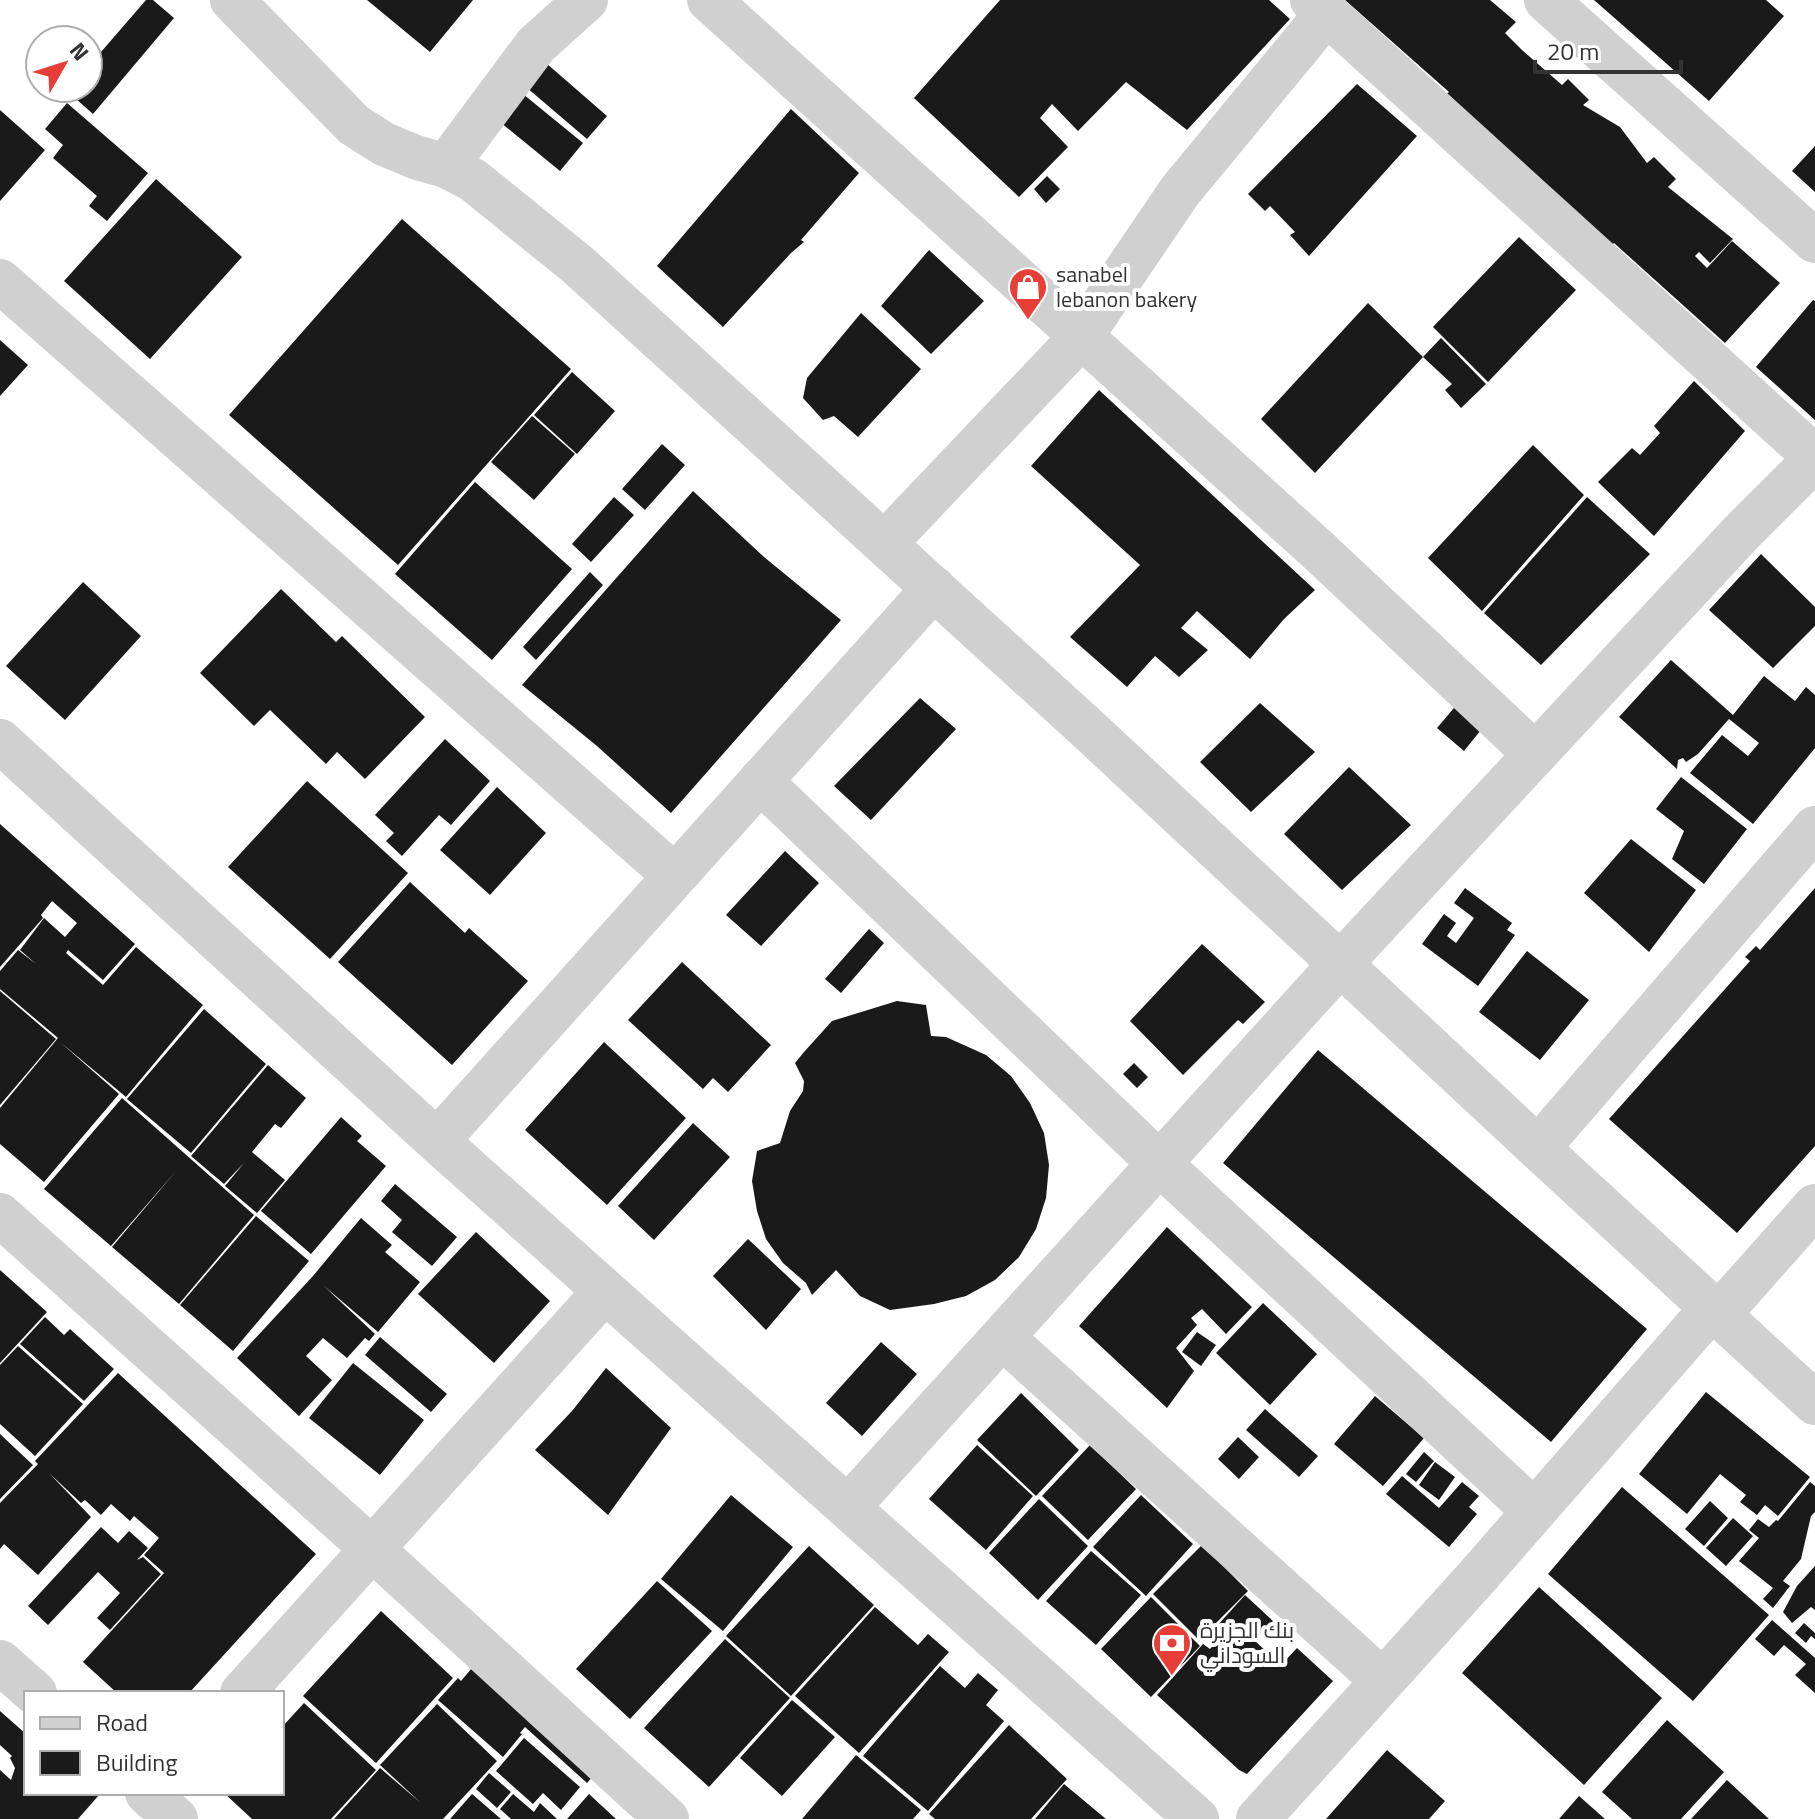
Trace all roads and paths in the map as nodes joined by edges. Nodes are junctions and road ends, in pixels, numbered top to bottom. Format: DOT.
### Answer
graph roads {
  1 [pos="232,0"];
  2 [pos="586,0"];
  3 [pos="709,0"];
  4 [pos="1546,0"];
  5 [pos="1320,6"];
  6 [pos="446,166"];
  7 [pos="1815,241"];
  8 [pos="0,281"];
  9 [pos="1081,337"];
  10 [pos="1815,458"];
  11 [pos="885,543"];
  12 [pos="934,588"];
  13 [pos="0,741"];
  14 [pos="1535,754"];
  15 [pos="760,781"];
  16 [pos="1815,828"];
  17 [pos="675,876"];
  18 [pos="1341,963"];
  19 [pos="437,1141"];
  20 [pos="1538,1148"];
  21 [pos="1159,1163"];
  22 [pos="1815,1206"];
  23 [pos="0,1215"];
  24 [pos="605,1291"];
  25 [pos="1715,1312"];
  26 [pos="1002,1337"];
  27 [pos="1815,1403"];
  28 [pos="849,1506"];
  29 [pos="1534,1511"];
  30 [pos="371,1548"];
  31 [pos="0,1662"];
  32 [pos="1383,1681"];
  33 [pos="33,1691"];
  34 [pos="244,1691"];
  35 [pos="667,1819"];
  36 [pos="1197,1819"];
  37 [pos="1258,1819"];
  1 -- 6 [label="street"];
  2 -- 6 [label="street"];
  3 -- 9 [label="street"];
  4 -- 7 [label="street"];
  5 -- 9 [label="street"];
  5 -- 10 [label="street"];
  6 -- 11 [label="street"];
  8 -- 17 [label="street"];
  9 -- 11 [label="street"];
  9 -- 14 [label="street"];
  10 -- 14 [label="street"];
  11 -- 12 [label="street"];
  12 -- 15 [label="street"];
  12 -- 18 [label="street"];
  13 -- 19 [label="street"];
  14 -- 18 [label="street"];
  15 -- 17 [label="street"];
  15 -- 21 [label="street"];
  16 -- 20 [label="street"];
  17 -- 19 [label="street"];
  18 -- 20 [label="street"];
  18 -- 21 [label="street"];
  19 -- 24 [label="street"];
  20 -- 25 [label="street"];
  21 -- 26 [label="street"];
  21 -- 29 [label="street"];
  22 -- 25 [label="street"];
  23 -- 30 [label="street"];
  24 -- 28 [label="street"];
  24 -- 30 [label="street"];
  25 -- 27 [label="street"];
  25 -- 29 [label="street"];
  26 -- 28 [label="street"];
  26 -- 32 [label="street"];
  28 -- 36 [label="street"];
  29 -- 32 [label="street"];
  30 -- 34 [label="street"];
  30 -- 35 [label="street"];
  31 -- 33 [label="street"];
  32 -- 37 [label="street"];
}
